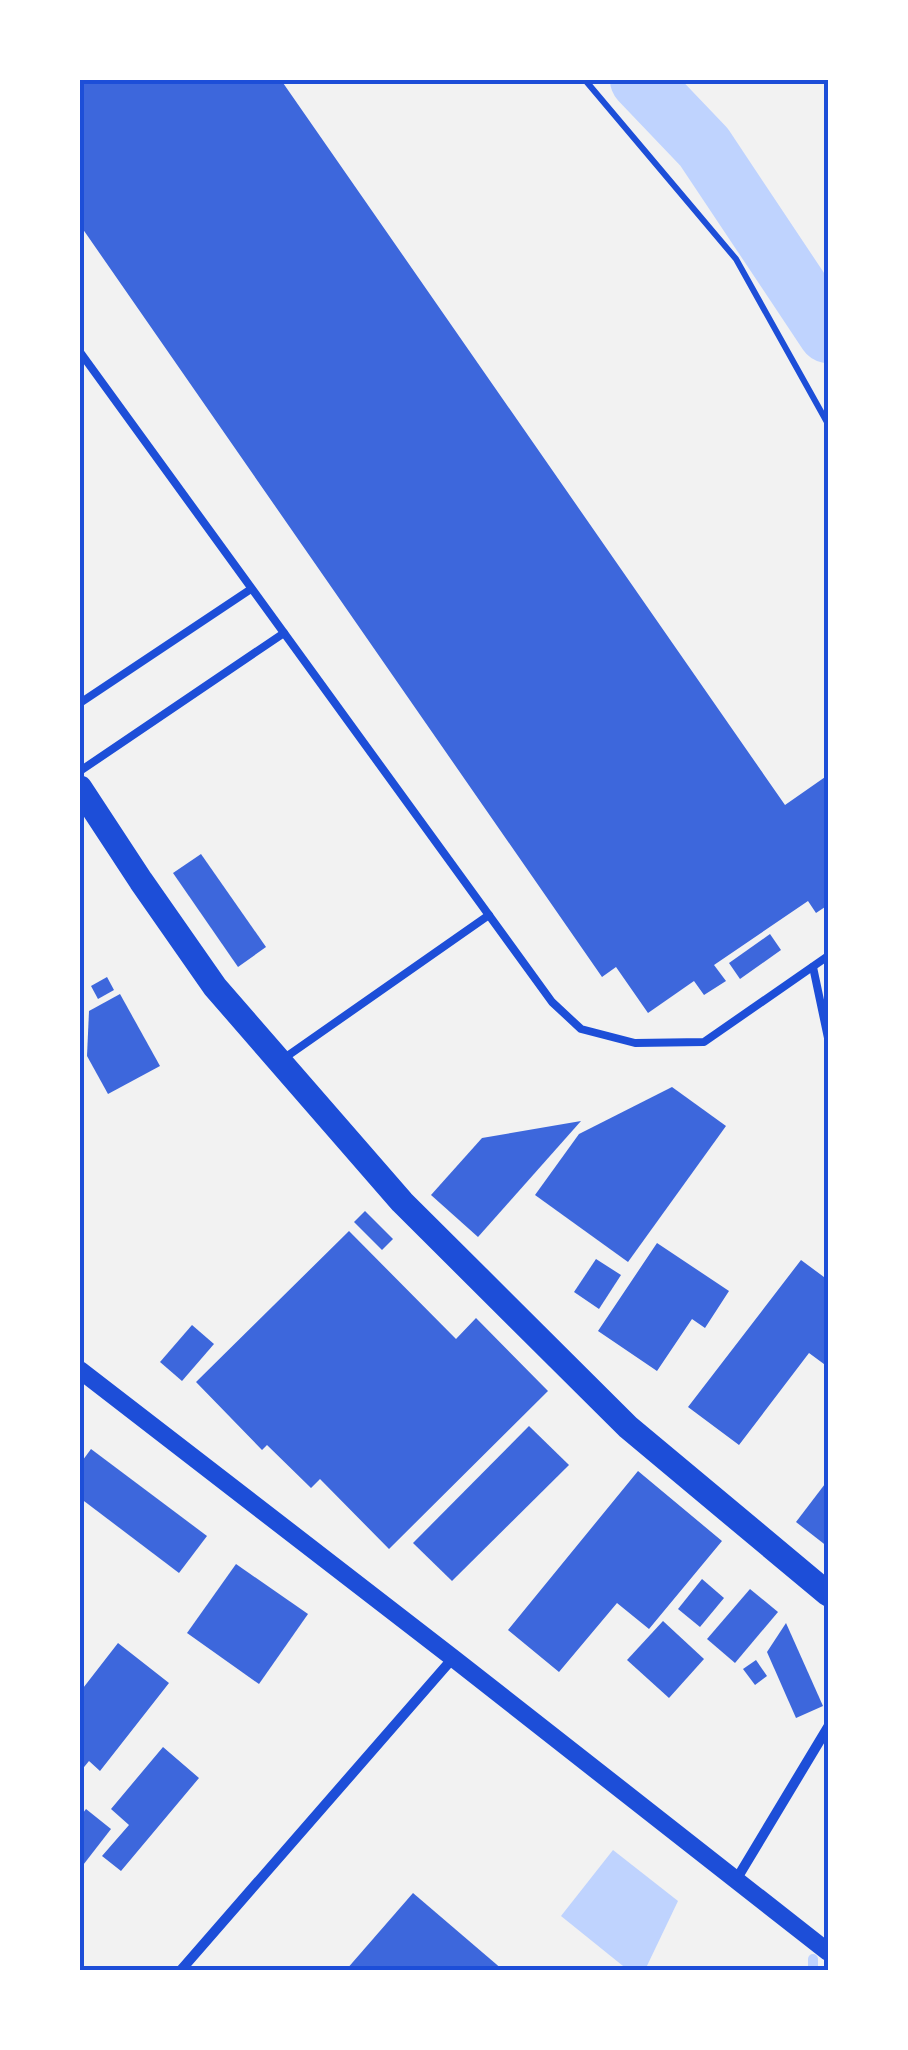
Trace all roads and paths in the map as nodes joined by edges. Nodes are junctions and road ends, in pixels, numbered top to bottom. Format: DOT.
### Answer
graph roads {
  1 [pos="585,80"];
  2 [pos="80,352"];
  3 [pos="828,424"];
  4 [pos="252,589"];
  5 [pos="284,633"];
  6 [pos="80,703"];
  7 [pos="80,771"];
  8 [pos="80,788"];
  9 [pos="489,915"];
  10 [pos="828,956"];
  11 [pos="812,967"];
  12 [pos="828,1038"];
  13 [pos="278,1062"];
  14 [pos="80,1370"];
  15 [pos="828,1594"];
  16 [pos="453,1658"];
  17 [pos="828,1727"];
  18 [pos="736,1880"];
  19 [pos="828,1952"];
  20 [pos="181,1970"];
  1 -- 3 [label="path"];
  2 -- 4 [label="lane"];
  4 -- 5 [label="lane"];
  4 -- 6 [label="lane"];
  5 -- 7 [label="lane"];
  5 -- 9 [label="lane"];
  8 -- 13 [label="main road"];
  9 -- 11 [label="lane"];
  9 -- 13 [label="lane"];
  10 -- 11 [label="lane"];
  11 -- 12 [label="lane"];
  13 -- 15 [label="main road"];
  14 -- 16 [label="street"];
  16 -- 18 [label="street"];
  16 -- 20 [label="street"];
  17 -- 18 [label="street"];
  18 -- 19 [label="street"];
}
